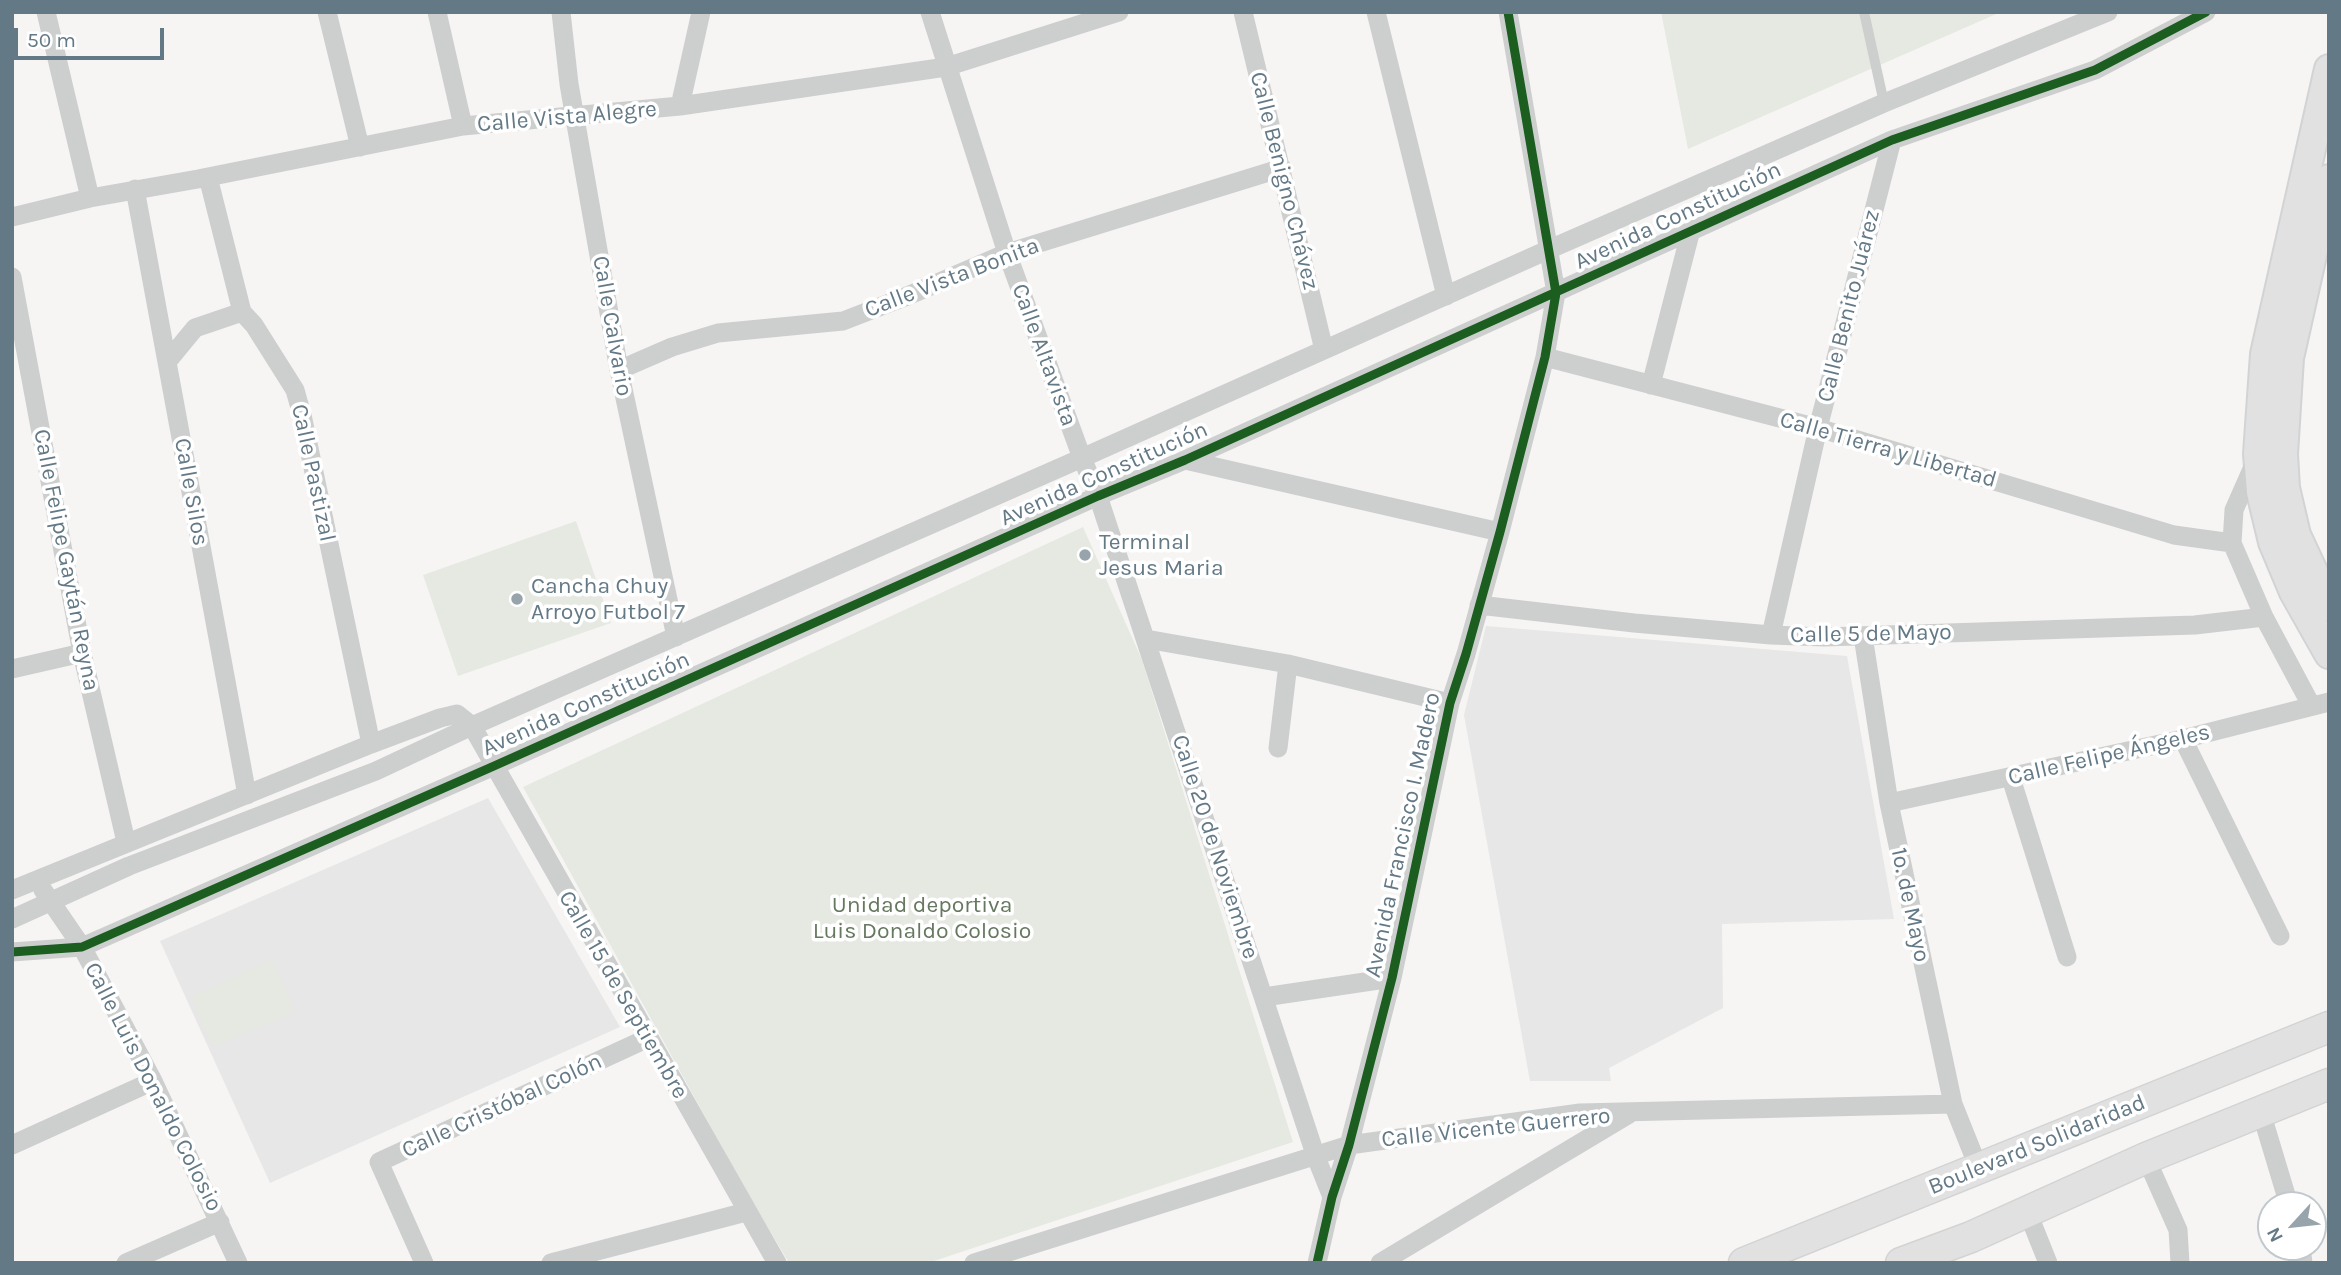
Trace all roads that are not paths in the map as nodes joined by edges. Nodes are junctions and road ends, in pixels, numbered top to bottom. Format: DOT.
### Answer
graph roads {
  1 [pos="46,12"];
  2 [pos="327,12"];
  3 [pos="437,12"];
  4 [pos="561,12"];
  5 [pos="701,12"];
  6 [pos="930,12"];
  7 [pos="1119,12"];
  8 [pos="1243,12"];
  9 [pos="1376,12"];
  10 [pos="1508,12"];
  11 [pos="1864,12"];
  12 [pos="2108,12"];
  13 [pos="2206,12"];
  14 [pos="2075,19"];
  15 [pos="946,67"];
  16 [pos="2329,68"];
  17 [pos="1884,103"];
  18 [pos="680,106"];
  19 [pos="575,115"];
  20 [pos="463,127"];
  21 [pos="1892,140"];
  22 [pos="360,147"];
  23 [pos="1282,168"];
  24 [pos="208,177"];
  25 [pos="2329,179"];
  26 [pos="135,190"];
  27 [pos="90,198"];
  28 [pos="12,217"];
  29 [pos="1691,230"];
  30 [pos="1550,249"];
  31 [pos="1007,253"];
  32 [pos="12,277"];
  33 [pos="1556,293"];
  34 [pos="1446,296"];
  35 [pos="242,312"];
  36 [pos="1324,350"];
  37 [pos="1545,357"];
  38 [pos="167,362"];
  39 [pos="619,370"];
  40 [pos="1651,385"];
  41 [pos="1818,428"];
  42 [pos="2258,454"];
  43 [pos="1082,458"];
  44 [pos="1185,460"];
  45 [pos="1098,496"];
  46 [pos="1500,533"];
  47 [pos="2232,543"];
  48 [pos="1479,605"];
  49 [pos="2329,606"];
  50 [pos="2264,617"];
  51 [pos="1771,635"];
  52 [pos="1863,636"];
  53 [pos="676,637"];
  54 [pos="1146,639"];
  55 [pos="82,653"];
  56 [pos="2329,654"];
  57 [pos="1287,664"];
  58 [pos="12,669"];
  59 [pos="1450,703"];
  60 [pos="2320,703"];
  61 [pos="472,726"];
  62 [pos="2183,739"];
  63 [pos="371,744"];
  64 [pos="1278,748"];
  65 [pos="494,766"];
  66 [pos="2011,779"];
  67 [pos="247,795"];
  68 [pos="1889,803"];
  69 [pos="126,842"];
  70 [pos="35,881"];
  71 [pos="12,890"];
  72 [pos="51,900"];
  73 [pos="12,919"];
  74 [pos="2280,936"];
  75 [pos="82,947"];
  76 [pos="12,952"];
  77 [pos="2067,957"];
  78 [pos="1392,978"];
  79 [pos="1264,997"];
  80 [pos="2329,1027"];
  81 [pos="648,1038"];
  82 [pos="153,1081"];
  83 [pos="2329,1084"];
  84 [pos="1952,1104"];
  85 [pos="2261,1112"];
  86 [pos="1629,1114"];
  87 [pos="12,1145"];
  88 [pos="1349,1145"];
  89 [pos="1315,1157"];
  90 [pos="2146,1158"];
  91 [pos="1979,1169"];
  92 [pos="2285,1191"];
  93 [pos="1332,1197"];
  94 [pos="746,1212"];
  95 [pos="2028,1213"];
  96 [pos="220,1222"];
  97 [pos="126,1263"];
  98 [pos="238,1263"];
  99 [pos="424,1263"];
  100 [pos="551,1263"];
  101 [pos="777,1263"];
  102 [pos="974,1263"];
  103 [pos="1317,1263"];
  104 [pos="1380,1263"];
  105 [pos="1744,1263"];
  106 [pos="1901,1263"];
  107 [pos="2048,1263"];
  108 [pos="2180,1263"];
  1 -- 27 [label="street"];
  2 -- 22 [label="street"];
  3 -- 20 [label="street"];
  4 -- 19 [label="street, Calle Calvario"];
  5 -- 18 [label="street"];
  6 -- 15 [label="street, Calle Altavista"];
  7 -- 15 [label="street, Calle Vista Alegre"];
  8 -- 23 [label="street, Calle Benigno Chávez"];
  9 -- 34 [label="street"];
  10 -- 30 [label="street, Avenida Francisco I. Madero"];
  11 -- 17 [label="lane"];
  12 -- 14 [label="street, Avenida Constitución"];
  13 -- 21 [label="street, Avenida Constitución"];
  14 -- 17 [label="street, Avenida Constitución"];
  15 -- 18 [label="street, Calle Vista Alegre"];
  15 -- 31 [label="street, Calle Altavista"];
  16 -- 42 [label="street"];
  17 -- 30 [label="street, Avenida Constitución"];
  18 -- 19 [label="street, Calle Vista Alegre"];
  19 -- 20 [label="street, Calle Vista Alegre"];
  19 -- 39 [label="street, Calle Calvario"];
  20 -- 22 [label="street, Calle Vista Alegre"];
  21 -- 29 [label="street, Avenida Constitución"];
  21 -- 41 [label="street, Calle Benito Juárez"];
  22 -- 24 [label="street, Calle Vista Alegre"];
  23 -- 31 [label="street, Calle Vista Bonita"];
  23 -- 36 [label="street, Calle Benigno Chávez"];
  24 -- 26 [label="street, Calle Vista Alegre"];
  24 -- 35 [label="street, Calle Pastizal"];
  25 -- 49 [label="street"];
  26 -- 27 [label="street, Calle Vista Alegre"];
  26 -- 38 [label="street, Calle Silos"];
  27 -- 28 [label="street, Calle Vista Alegre"];
  29 -- 33 [label="street, Avenida Constitución"];
  29 -- 40 [label="street"];
  30 -- 33 [label="street, Avenida Francisco I. Madero"];
  30 -- 34 [label="street, Avenida Constitución"];
  31 -- 39 [label="street, Calle Vista Bonita"];
  31 -- 43 [label="street, Calle Altavista"];
  32 -- 55 [label="street, Calle Felipe Gaytán Reyna"];
  33 -- 37 [label="street, Avenida Francisco I. Madero"];
  33 -- 44 [label="street, Avenida Constitución"];
  34 -- 36 [label="street, Avenida Constitución"];
  35 -- 38 [label="street"];
  35 -- 63 [label="street, Calle Pastizal"];
  36 -- 43 [label="street, Avenida Constitución"];
  37 -- 40 [label="street, Calle Tierra y Libertad"];
  37 -- 46 [label="street, Avenida Francisco I. Madero"];
  38 -- 67 [label="street, Calle Silos"];
  39 -- 53 [label="street, Calle Calvario"];
  40 -- 41 [label="street, Calle Tierra y Libertad"];
  41 -- 47 [label="street, Calle Tierra y Libertad"];
  41 -- 51 [label="street, Calle Benito Juárez"];
  42 -- 47 [label="street"];
  42 -- 56 [label="street"];
  43 -- 45 [label="street, Calle Altavista"];
  43 -- 53 [label="street, Avenida Constitución"];
  44 -- 45 [label="street, Avenida Constitución"];
  44 -- 46 [label="street"];
  45 -- 54 [label="street, Calle 20 de Noviembre"];
  45 -- 65 [label="street, Avenida Constitución"];
  46 -- 48 [label="street, Avenida Francisco I. Madero"];
  47 -- 50 [label="street"];
  48 -- 51 [label="street, Calle 5 de Mayo"];
  48 -- 59 [label="street, Avenida Francisco I. Madero"];
  50 -- 52 [label="street, Calle 5 de Mayo"];
  50 -- 60 [label="street"];
  51 -- 52 [label="street, Calle 5 de Mayo"];
  52 -- 68 [label="street, 1o. de Mayo"];
  53 -- 61 [label="street, Avenida Constitución"];
  54 -- 57 [label="street"];
  54 -- 79 [label="street, Calle 20 de Noviembre"];
  55 -- 58 [label="street"];
  55 -- 69 [label="street, Calle Felipe Gaytán Reyna"];
  57 -- 59 [label="street"];
  57 -- 64 [label="street"];
  59 -- 78 [label="street, Avenida Francisco I. Madero"];
  60 -- 62 [label="street, Calle Felipe Ángeles"];
  61 -- 63 [label="street"];
  61 -- 65 [label="street, Calle 15 de Septiembre"];
  61 -- 72 [label="street, Avenida Constitución"];
  62 -- 66 [label="street, Calle Felipe Ángeles"];
  62 -- 74 [label="street"];
  63 -- 67 [label="street"];
  65 -- 75 [label="street, Avenida Constitución"];
  65 -- 81 [label="street, Calle 15 de Septiembre"];
  66 -- 68 [label="street, Calle Felipe Ángeles"];
  66 -- 77 [label="street"];
  67 -- 69 [label="street"];
  68 -- 84 [label="street, 1o. de Mayo"];
  69 -- 70 [label="street"];
  70 -- 71 [label="street"];
  70 -- 72 [label="street, Calle Luis Donaldo Colosio"];
  72 -- 73 [label="street, Avenida Constitución"];
  72 -- 75 [label="street, Calle Luis Donaldo Colosio"];
  75 -- 76 [label="street, Avenida Constitución"];
  75 -- 82 [label="street, Calle Luis Donaldo Colosio"];
  78 -- 79 [label="street"];
  78 -- 88 [label="street, Avenida Francisco I. Madero"];
  79 -- 89 [label="street, Calle 20 de Noviembre"];
  80 -- 91 [label="main road, Boulevard Solidaridad"];
  81 -- 94 [label="street, Calle 15 de Septiembre"];
  81 -- 99 [label="street, Calle Cristóbal Colón"];
  82 -- 87 [label="street"];
  82 -- 96 [label="street, Calle Luis Donaldo Colosio"];
  83 -- 85 [label="main road"];
  84 -- 86 [label="street, Calle Vicente Guerrero"];
  84 -- 91 [label="street, 1o. de Mayo"];
  85 -- 90 [label="main road"];
  85 -- 92 [label="street"];
  86 -- 88 [label="street, Calle Vicente Guerrero"];
  86 -- 104 [label="street"];
  88 -- 89 [label="street, Calle Vicente Guerrero"];
  88 -- 93 [label="street, Avenida Francisco I. Madero"];
  89 -- 93 [label="street, Calle 20 de Noviembre"];
  89 -- 102 [label="street, Calle Vicente Guerrero"];
  90 -- 95 [label="main road"];
  90 -- 108 [label="street"];
  91 -- 105 [label="main road, Boulevard Solidaridad"];
  93 -- 103 [label="street, Avenida Francisco I. Madero"];
  94 -- 100 [label="street"];
  94 -- 101 [label="street, Calle 15 de Septiembre"];
  95 -- 106 [label="main road"];
  95 -- 107 [label="street"];
  96 -- 97 [label="street"];
  96 -- 98 [label="street, Calle Luis Donaldo Colosio"];
}
